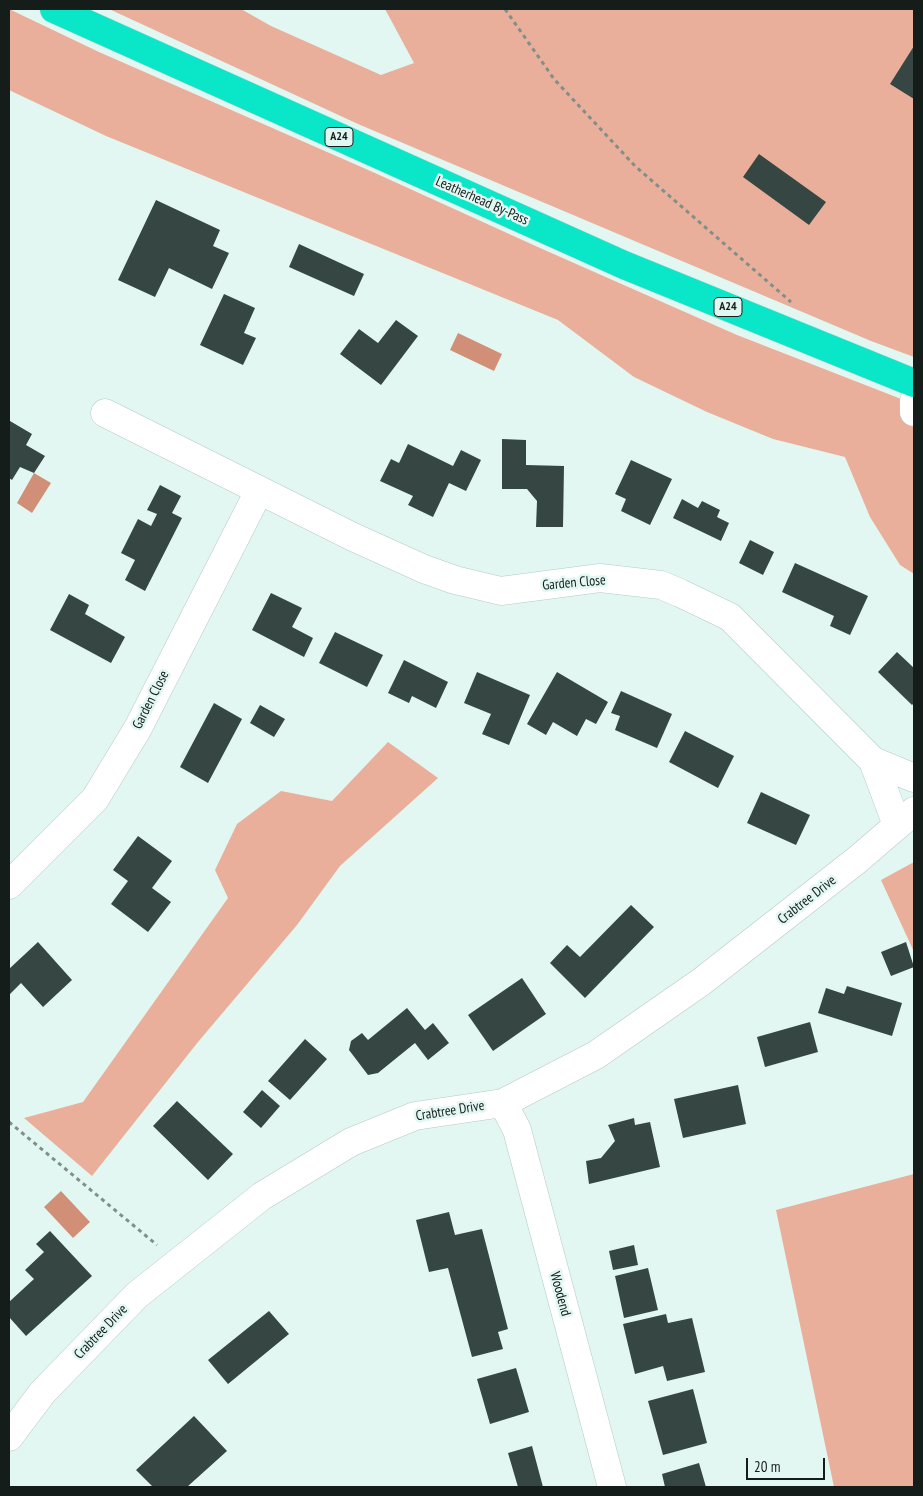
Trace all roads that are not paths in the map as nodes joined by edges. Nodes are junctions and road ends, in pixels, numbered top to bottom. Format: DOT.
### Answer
graph roads {
  1 [pos="54,9"];
  2 [pos="914,383"];
  3 [pos="914,401"];
  4 [pos="914,412"];
  5 [pos="105,413"];
  6 [pos="258,490"];
  7 [pos="873,761"];
  8 [pos="914,778"];
  9 [pos="906,818"];
  10 [pos="9,885"];
  11 [pos="502,1103"];
  12 [pos="9,1437"];
  13 [pos="612,1487"];
  1 -- 2 [label="highway, Leatherhead By-Pass / A24"];
  3 -- 4 [label="street"];
  5 -- 6 [label="street, Garden Close"];
  6 -- 7 [label="street, Garden Close"];
  6 -- 10 [label="street, Garden Close"];
  7 -- 8 [label="street, Garden Close"];
  7 -- 9 [label="street, Garden Close"];
  9 -- 11 [label="street, Crabtree Drive"];
  11 -- 12 [label="street, Crabtree Drive"];
  11 -- 13 [label="street, Woodend"];
}
